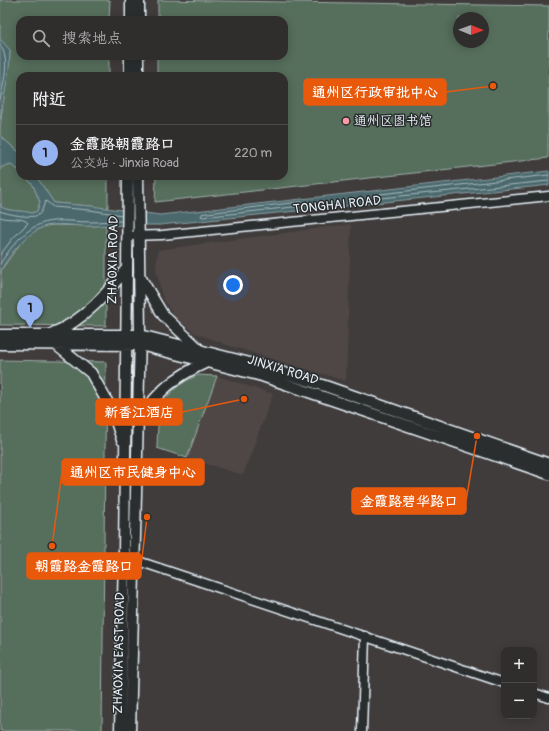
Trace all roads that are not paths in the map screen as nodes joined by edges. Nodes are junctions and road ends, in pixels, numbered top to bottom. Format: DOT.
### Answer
graph roads {
  1 [pos="131,0"];
  2 [pos="139,0"];
  3 [pos="131,16"];
  4 [pos="139,16"];
  5 [pos="130,60"];
  6 [pos="138,60"];
  7 [pos="130,72"];
  8 [pos="138,72"];
  9 [pos="129,180"];
  10 [pos="137,180"];
  11 [pos="549,196"];
  12 [pos="132,206"];
  13 [pos="132,233"];
  14 [pos="127,268"];
  15 [pos="139,274"];
  16 [pos="49,335"];
  17 [pos="126,340"];
  18 [pos="140,340"];
  19 [pos="2,341"];
  20 [pos="55,344"];
  21 [pos="201,351"];
  22 [pos="207,362"];
  23 [pos="137,420"];
  24 [pos="124,449"];
  25 [pos="549,464"];
  26 [pos="549,474"];
  27 [pos="124,556"];
  28 [pos="134,559"];
  29 [pos="365,636"];
  30 [pos="501,682"];
  31 [pos="537,694"];
  32 [pos="549,698"];
  33 [pos="120,731"];
  34 [pos="130,731"];
  35 [pos="362,731"];
  1 -- 3 [label="main road"];
  2 -- 4 [label="main road"];
  5 -- 7 [label="main road"];
  6 -- 8 [label="main road"];
  9 -- 12 [label="main road, ZHAOXIA ROAD"];
  10 -- 12 [label="main road, ZHAOXIA ROAD"];
  11 -- 13 [label="street, TONGHAI ROAD"];
  12 -- 13 [label="main road, ZHAOXIA ROAD"];
  13 -- 14 [label="main road, ZHAOXIA ROAD"];
  13 -- 15 [label="main road, ZHAOXIA ROAD"];
  14 -- 16 [label="main road"];
  14 -- 17 [label="main road, ZHAOXIA ROAD"];
  15 -- 18 [label="main road, ZHAOXIA ROAD"];
  15 -- 21 [label="main road"];
  16 -- 17 [label="main road, JINXIA ROAD"];
  16 -- 19 [label="main road, JINXIA ROAD"];
  17 -- 18 [label="main road, JINXIA ROAD"];
  17 -- 20 [label="main road, JINXIA ROAD"];
  17 -- 24 [label="main road, ZHAOXIA EAST ROAD"];
  18 -- 21 [label="main road, JINXIA ROAD"];
  18 -- 22 [label="main road, JINXIA ROAD"];
  18 -- 23 [label="main road, ZHAOXIA EAST ROAD"];
  19 -- 20 [label="main road, JINXIA ROAD"];
  20 -- 24 [label="main road"];
  21 -- 25 [label="main road, JINXIA ROAD"];
  22 -- 23 [label="main road"];
  22 -- 26 [label="main road, JINXIA ROAD"];
  23 -- 28 [label="main road, ZHAOXIA EAST ROAD"];
  24 -- 27 [label="main road, ZHAOXIA EAST ROAD"];
  27 -- 28 [label="street"];
  27 -- 33 [label="main road, ZHAOXIA EAST ROAD"];
  28 -- 29 [label="street"];
  28 -- 34 [label="main road, ZHAOXIA EAST ROAD"];
  29 -- 30 [label="street"];
  29 -- 35 [label="street"];
  31 -- 32 [label="street"];
}
